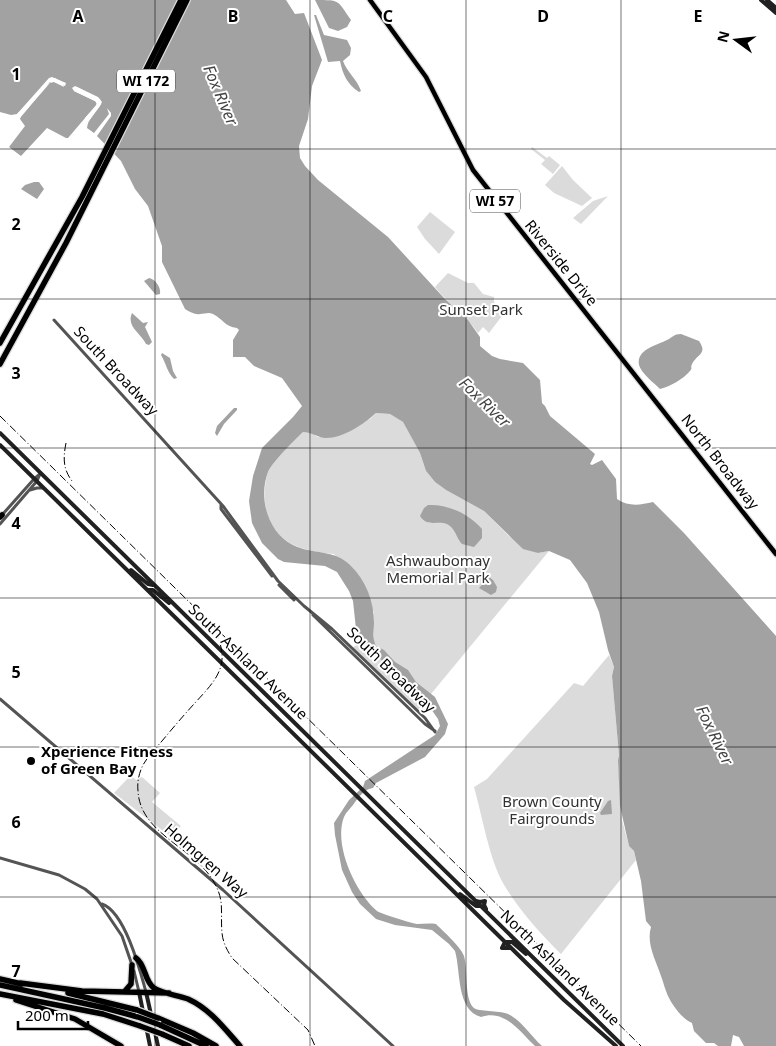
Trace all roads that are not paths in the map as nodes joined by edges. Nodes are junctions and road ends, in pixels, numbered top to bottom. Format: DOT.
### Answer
graph roads {
  1 [pos="181,0"];
  2 [pos="187,0"];
  3 [pos="370,0"];
  4 [pos="761,0"];
  5 [pos="768,0"];
  6 [pos="776,8"];
  7 [pos="776,13"];
  8 [pos="104,161"];
  9 [pos="54,320"];
  10 [pos="0,343"];
  11 [pos="0,364"];
  12 [pos="644,386"];
  13 [pos="0,433"];
  14 [pos="0,446"];
  15 [pos="40,474"];
  16 [pos="36,480"];
  17 [pos="44,488"];
  18 [pos="30,490"];
  19 [pos="221,504"];
  20 [pos="1,517"];
  21 [pos="0,524"];
  22 [pos="776,554"];
  23 [pos="116,558"];
  24 [pos="153,584"];
  25 [pos="148,590"];
  26 [pos="179,610"];
  27 [pos="0,699"];
  28 [pos="0,858"];
  29 [pos="453,890"];
  30 [pos="457,894"];
  31 [pos="102,904"];
  32 [pos="482,905"];
  33 [pos="104,909"];
  34 [pos="474,912"];
  35 [pos="127,934"];
  36 [pos="122,936"];
  37 [pos="504,944"];
  38 [pos="512,948"];
  39 [pos="136,958"];
  40 [pos="537,962"];
  41 [pos="132,965"];
  42 [pos="0,979"];
  43 [pos="20,983"];
  44 [pos="0,985"];
  45 [pos="126,991"];
  46 [pos="143,992"];
  47 [pos="169,993"];
  48 [pos="0,994"];
  49 [pos="8,996"];
  50 [pos="138,1014"];
  51 [pos="159,1021"];
  52 [pos="121,1046"];
  53 [pos="150,1046"];
  54 [pos="158,1046"];
  55 [pos="189,1046"];
  56 [pos="206,1046"];
  57 [pos="216,1046"];
  58 [pos="240,1046"];
  59 [pos="393,1046"];
  60 [pos="616,1046"];
  61 [pos="623,1046"];
  1 -- 8 [label="highway, WI 172"];
  2 -- 8 [label="highway, WI 172"];
  3 -- 12 [label="main road, Riverside Drive / WI 57"];
  4 -- 7 [label="main road"];
  5 -- 6 [label="main road"];
  8 -- 10 [label="highway, WI 172"];
  8 -- 11 [label="highway, WI 172"];
  9 -- 19 [label="street, South Broadway"];
  12 -- 22 [label="main road, North Broadway / WI 57"];
  13 -- 15 [label="main road, South Ashland Avenue"];
  14 -- 16 [label="main road, South Ashland Avenue"];
  15 -- 16 [label="street"];
  15 -- 24 [label="main road, South Ashland Avenue"];
  16 -- 17 [label="main road, South Ashland Avenue"];
  16 -- 18 [label="street"];
  16 -- 20 [label="street"];
  17 -- 18 [label="street"];
  17 -- 23 [label="main road, South Ashland Avenue"];
  18 -- 21 [label="street"];
  19 -- 19 [label="street, South Broadway"];
  23 -- 24 [label="main road"];
  23 -- 25 [label="main road, South Ashland Avenue"];
  24 -- 26 [label="main road, South Ashland Avenue"];
  25 -- 26 [label="main road"];
  25 -- 29 [label="main road, South Ashland Avenue"];
  26 -- 32 [label="main road, South Ashland Avenue"];
  27 -- 59 [label="street, Holmgren Way"];
  28 -- 31 [label="street"];
  29 -- 30 [label="main road, South Ashland Avenue"];
  29 -- 32 [label="main road"];
  30 -- 34 [label="main road, South Ashland Avenue"];
  30 -- 37 [label="main road"];
  31 -- 33 [label="street"];
  31 -- 35 [label="street"];
  32 -- 40 [label="main road, North Ashland Avenue"];
  33 -- 35 [label="street"];
  33 -- 36 [label="street"];
  34 -- 37 [label="main road, North Ashland Avenue"];
  35 -- 39 [label="street"];
  36 -- 39 [label="street"];
  36 -- 41 [label="street"];
  37 -- 38 [label="main road, North Ashland Avenue"];
  37 -- 38 [label="main road"];
  37 -- 40 [label="main road"];
  38 -- 60 [label="main road, North Ashland Avenue"];
  39 -- 46 [label="street"];
  39 -- 47 [label="highway"];
  40 -- 61 [label="main road, North Ashland Avenue"];
  41 -- 45 [label="highway"];
  41 -- 46 [label="street"];
  42 -- 43 [label="highway"];
  43 -- 45 [label="highway"];
  43 -- 50 [label="highway"];
  44 -- 50 [label="highway"];
  45 -- 46 [label="highway"];
  46 -- 47 [label="highway"];
  46 -- 53 [label="main road"];
  46 -- 54 [label="main road"];
  47 -- 58 [label="highway"];
  48 -- 49 [label="highway"];
  49 -- 52 [label="highway"];
  49 -- 55 [label="highway, bridge"];
  50 -- 51 [label="highway, bridge"];
  51 -- 56 [label="highway"];
  51 -- 57 [label="highway"];
}
